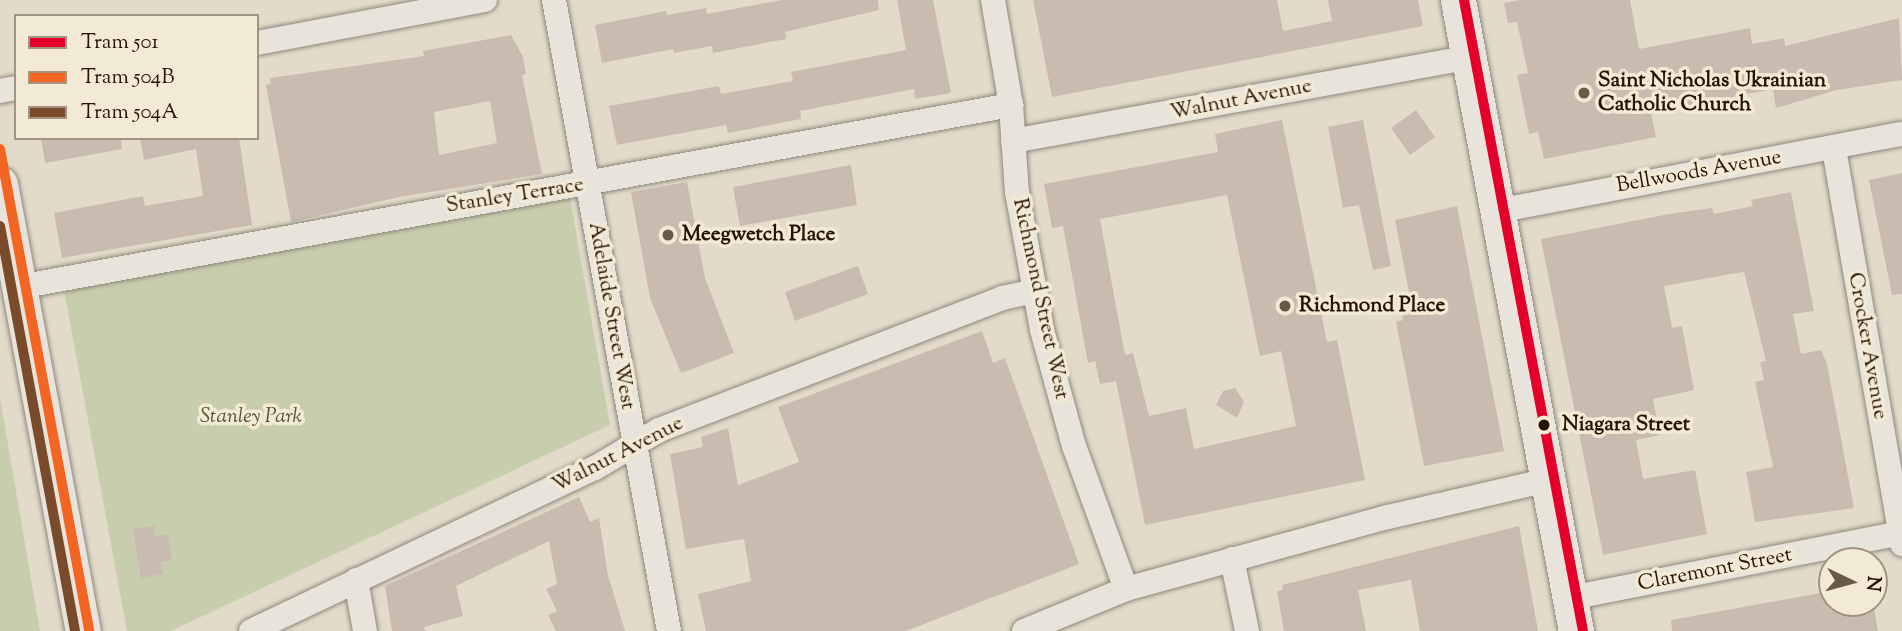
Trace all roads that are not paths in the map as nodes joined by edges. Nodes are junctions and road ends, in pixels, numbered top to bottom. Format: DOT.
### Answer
graph roads {
  1 [pos="485,0"];
  2 [pos="554,0"];
  3 [pos="993,0"];
  4 [pos="1458,0"];
  5 [pos="259,43"];
  6 [pos="1469,57"];
  7 [pos="1011,104"];
  8 [pos="1902,134"];
  9 [pos="1013,141"];
  10 [pos="1834,149"];
  11 [pos="0,184"];
  12 [pos="588,184"];
  13 [pos="1497,211"];
  14 [pos="19,288"];
  15 [pos="1035,291"];
  16 [pos="634,445"];
  17 [pos="1548,480"];
  18 [pos="1901,537"];
  19 [pos="1232,559"];
  20 [pos="356,580"];
  21 [pos="1126,589"];
  22 [pos="1573,615"];
  23 [pos="83,631"];
  24 [pos="251,631"];
  25 [pos="365,631"];
  26 [pos="669,631"];
  27 [pos="1024,631"];
  28 [pos="1247,631"];
  1 -- 5 [label="street"];
  2 -- 12 [label="street, Adelaide Street West"];
  3 -- 7 [label="street, Richmond Street West"];
  4 -- 6 [label="main road"];
  6 -- 9 [label="street, Walnut Avenue"];
  6 -- 13 [label="main road"];
  7 -- 9 [label="street, Richmond Street West"];
  7 -- 12 [label="street, Stanley Terrace"];
  8 -- 10 [label="street, Bellwoods Avenue"];
  9 -- 15 [label="street, Richmond Street West"];
  10 -- 13 [label="street, Bellwoods Avenue"];
  10 -- 18 [label="street, Crocker Avenue"];
  11 -- 14 [label="main road"];
  12 -- 14 [label="street, Stanley Terrace"];
  12 -- 16 [label="street, Adelaide Street West"];
  13 -- 17 [label="main road"];
  14 -- 23 [label="main road"];
  15 -- 16 [label="street, Walnut Avenue"];
  15 -- 21 [label="street, Richmond Street West"];
  16 -- 20 [label="street, Walnut Avenue"];
  16 -- 26 [label="street, Adelaide Street West"];
  17 -- 19 [label="street"];
  17 -- 22 [label="main road"];
  18 -- 22 [label="street, Claremont Street"];
  19 -- 21 [label="street"];
  19 -- 28 [label="street"];
  20 -- 24 [label="street, Walnut Avenue"];
  20 -- 25 [label="street"];
  21 -- 27 [label="street"];
}
